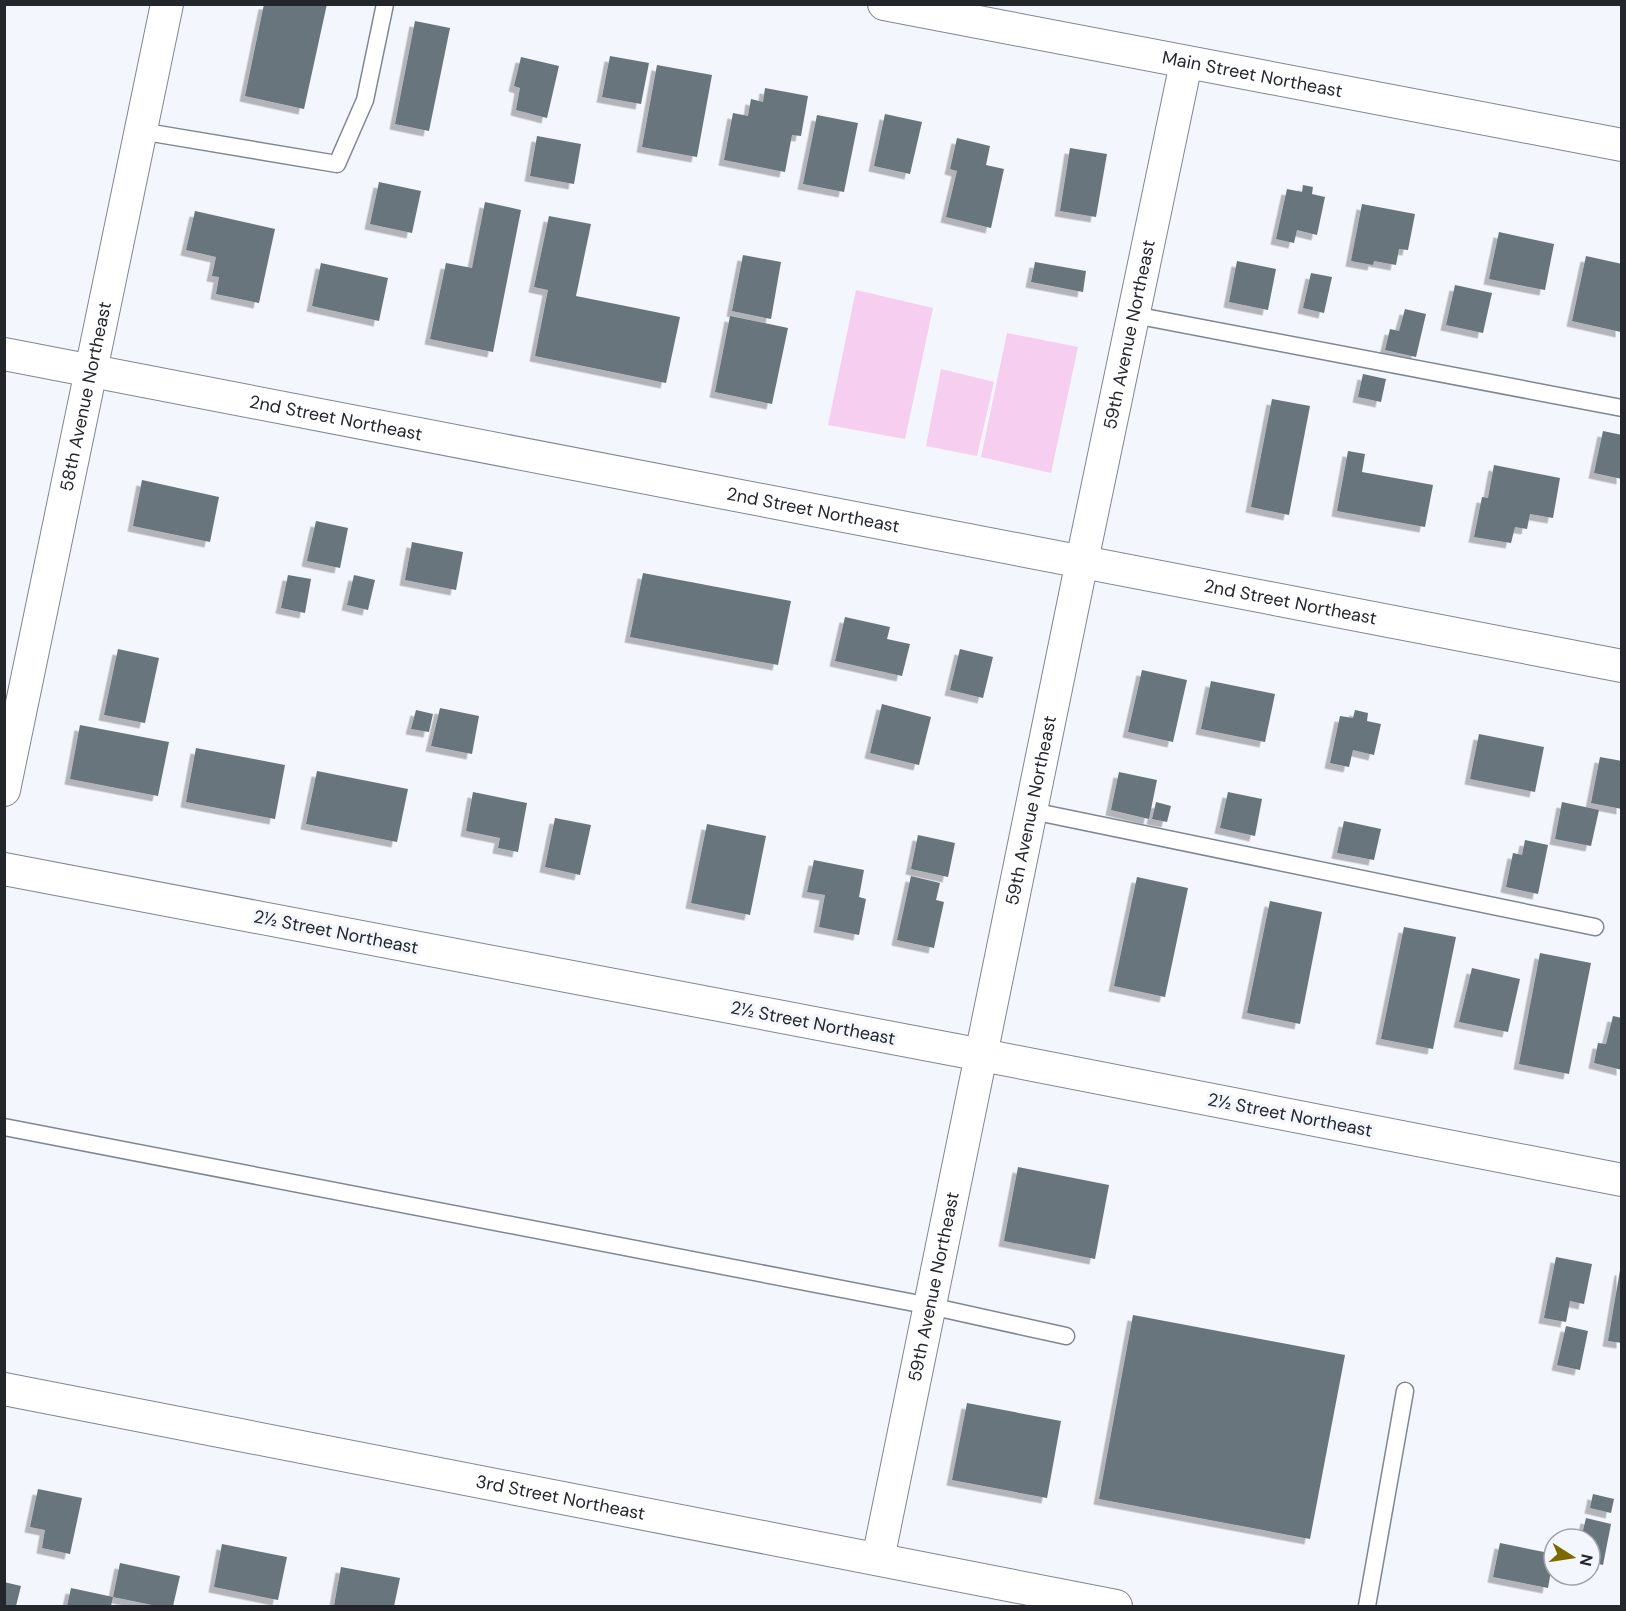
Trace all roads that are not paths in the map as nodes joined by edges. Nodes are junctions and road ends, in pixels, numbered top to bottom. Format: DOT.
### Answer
graph roads {
  1 [pos="167,4"];
  2 [pos="385,4"];
  3 [pos="884,4"];
  4 [pos="1186,63"];
  5 [pos="140,131"];
  6 [pos="1622,145"];
  7 [pos="1134,315"];
  8 [pos="4,354"];
  9 [pos="90,370"];
  10 [pos="1622,408"];
  11 [pos="1082,561"];
  12 [pos="1622,666"];
  13 [pos="4,789"];
  14 [pos="1032,811"];
  15 [pos="4,868"];
  16 [pos="1595,927"];
  17 [pos="982,1055"];
  18 [pos="4,1126"];
  19 [pos="1622,1180"];
  20 [pos="930,1306"];
  21 [pos="1066,1336"];
  22 [pos="4,1389"];
  23 [pos="1405,1391"];
  24 [pos="878,1559"];
  25 [pos="1116,1606"];
  26 [pos="1367,1606"];
  1 -- 5 [label="street, 58th Avenue Northeast"];
  2 -- 5 [label="lane"];
  3 -- 4 [label="street, Main Street Northeast"];
  4 -- 6 [label="street, Main Street Northeast"];
  4 -- 7 [label="street, 59th Avenue Northeast"];
  5 -- 9 [label="street, 58th Avenue Northeast"];
  7 -- 10 [label="lane"];
  7 -- 11 [label="street, 59th Avenue Northeast"];
  8 -- 9 [label="street, 2nd Street Northeast"];
  9 -- 11 [label="street, 2nd Street Northeast"];
  9 -- 13 [label="street, 58th Avenue Northeast"];
  11 -- 12 [label="street, 2nd Street Northeast"];
  11 -- 14 [label="street, 59th Avenue Northeast"];
  14 -- 16 [label="lane"];
  14 -- 17 [label="street, 59th Avenue Northeast"];
  15 -- 17 [label="street, 2½ Street Northeast"];
  17 -- 19 [label="street, 2½ Street Northeast"];
  17 -- 20 [label="street, 59th Avenue Northeast"];
  18 -- 20 [label="lane"];
  20 -- 21 [label="lane"];
  20 -- 24 [label="street, 59th Avenue Northeast"];
  22 -- 24 [label="street, 3rd Street Northeast"];
  23 -- 26 [label="lane"];
  24 -- 25 [label="street, 3rd Street Northeast"];
}
